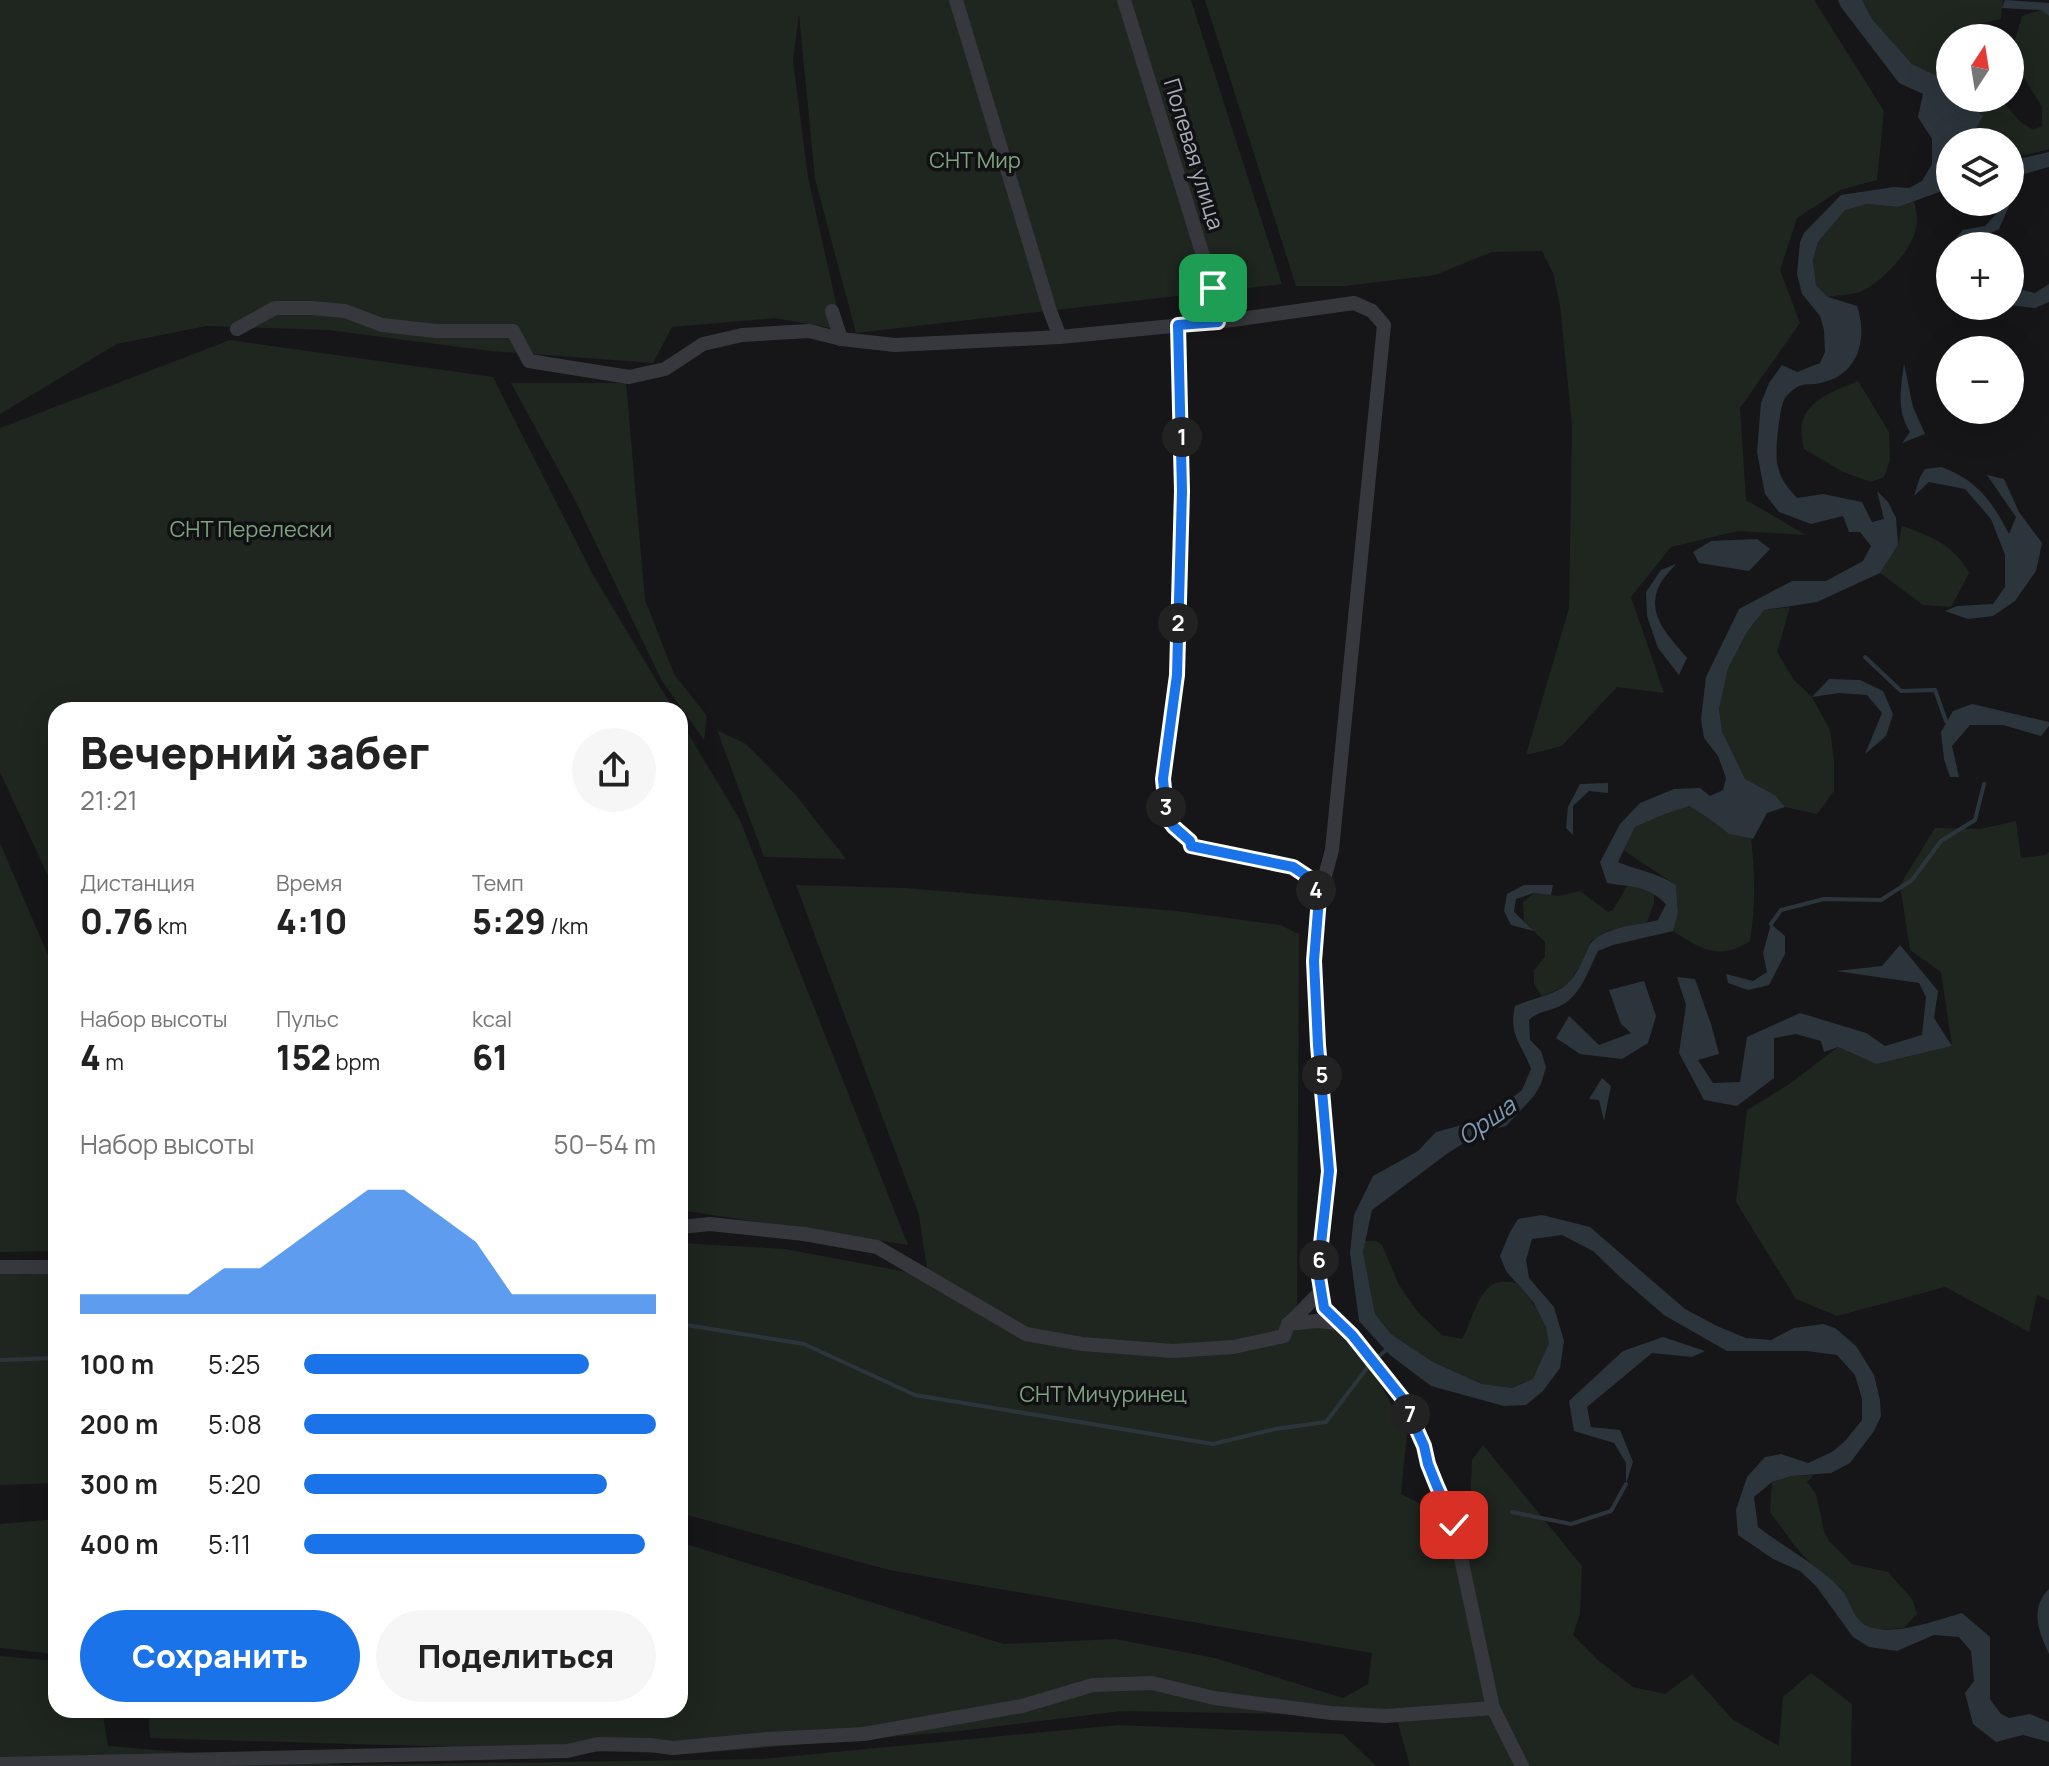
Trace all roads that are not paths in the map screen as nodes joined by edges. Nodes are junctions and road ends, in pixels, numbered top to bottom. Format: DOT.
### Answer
graph roads {
  1 [pos="956,0"];
  2 [pos="1124,0"];
  3 [pos="832,311"];
  4 [pos="1218,322"];
  5 [pos="1178,325"];
  6 [pos="237,329"];
  7 [pos="1060,337"];
  8 [pos="841,339"];
  9 [pos="1319,898"];
  10 [pos="688,1226"];
  11 [pos="0,1267"];
  12 [pos="48,1267"];
  13 [pos="1320,1293"];
  14 [pos="1338,1323"];
  15 [pos="1288,1324"];
  16 [pos="1493,1708"];
  17 [pos="0,1764"];
  18 [pos="1522,1766"];
  1 -- 7 [label="street"];
  2 -- 4 [label="street, Полевая улица"];
  3 -- 8 [label="street"];
  4 -- 5 [label="street"];
  4 -- 9 [label="street"];
  5 -- 7 [label="street"];
  5 -- 9 [label="street"];
  6 -- 8 [label="street"];
  7 -- 8 [label="street"];
  9 -- 13 [label="street"];
  10 -- 15 [label="street"];
  11 -- 12 [label="street"];
  13 -- 14 [label="street"];
  13 -- 15 [label="street"];
  14 -- 15 [label="street"];
  14 -- 16 [label="street"];
  16 -- 17 [label="street"];
  16 -- 18 [label="street"];
}
